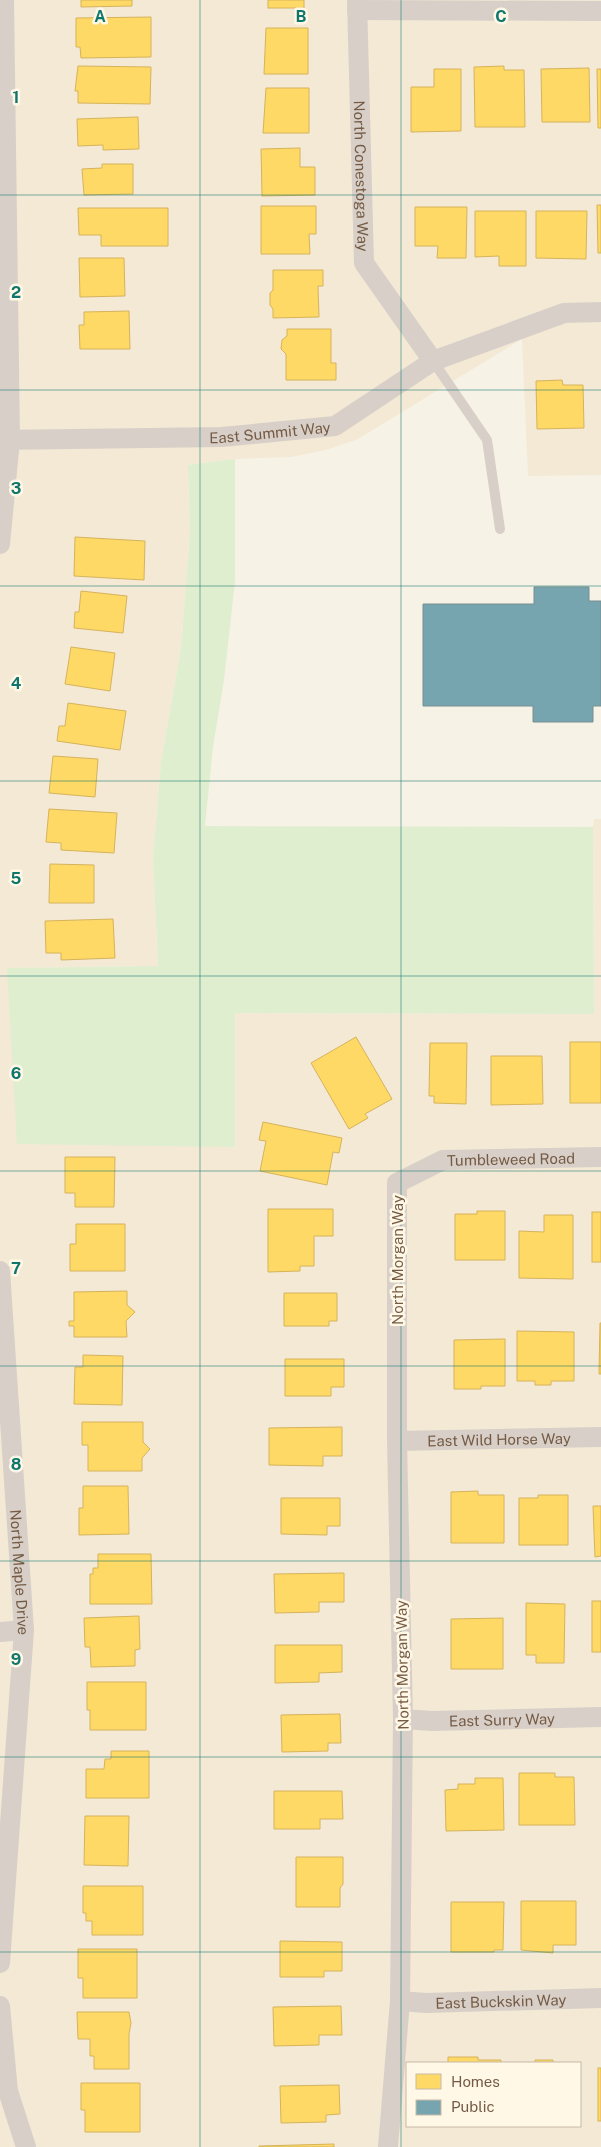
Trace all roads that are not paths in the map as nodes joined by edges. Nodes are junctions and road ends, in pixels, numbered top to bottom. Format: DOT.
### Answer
graph roads {
  1 [pos="4,0"];
  2 [pos="357,5"];
  3 [pos="601,11"];
  4 [pos="3,93"];
  5 [pos="601,312"];
  6 [pos="433,361"];
  7 [pos="5,440"];
  8 [pos="500,529"];
  9 [pos="0,544"];
  10 [pos="601,1157"];
  11 [pos="397,1183"];
  12 [pos="0,1271"];
  13 [pos="601,1437"];
  14 [pos="397,1441"];
  15 [pos="24,1630"];
  16 [pos="0,1632"];
  17 [pos="601,1717"];
  18 [pos="403,1718"];
  19 [pos="0,1963"];
  20 [pos="601,1998"];
  21 [pos="400,2002"];
  22 [pos="0,2006"];
  23 [pos="26,2147"];
  24 [pos="388,2147"];
  1 -- 4 [label="street"];
  2 -- 3 [label="street"];
  2 -- 6 [label="street, North Conestoga Way"];
  4 -- 7 [label="street"];
  5 -- 6 [label="street, East Summit Way"];
  6 -- 7 [label="street, East Summit Way"];
  6 -- 8 [label="lane"];
  7 -- 9 [label="street"];
  10 -- 11 [label="street, Tumbleweed Road"];
  11 -- 14 [label="street, North Morgan Way"];
  12 -- 15 [label="street, North Maple Drive"];
  13 -- 14 [label="street, East Wild Horse Way"];
  14 -- 18 [label="street, North Morgan Way"];
  15 -- 16 [label="street"];
  15 -- 19 [label="street, North Maple Drive"];
  17 -- 18 [label="street, East Surry Way"];
  18 -- 21 [label="street, North Morgan Way"];
  20 -- 21 [label="street, East Buckskin Way"];
  21 -- 24 [label="street, North Morgan Way"];
  22 -- 23 [label="street"];
}
